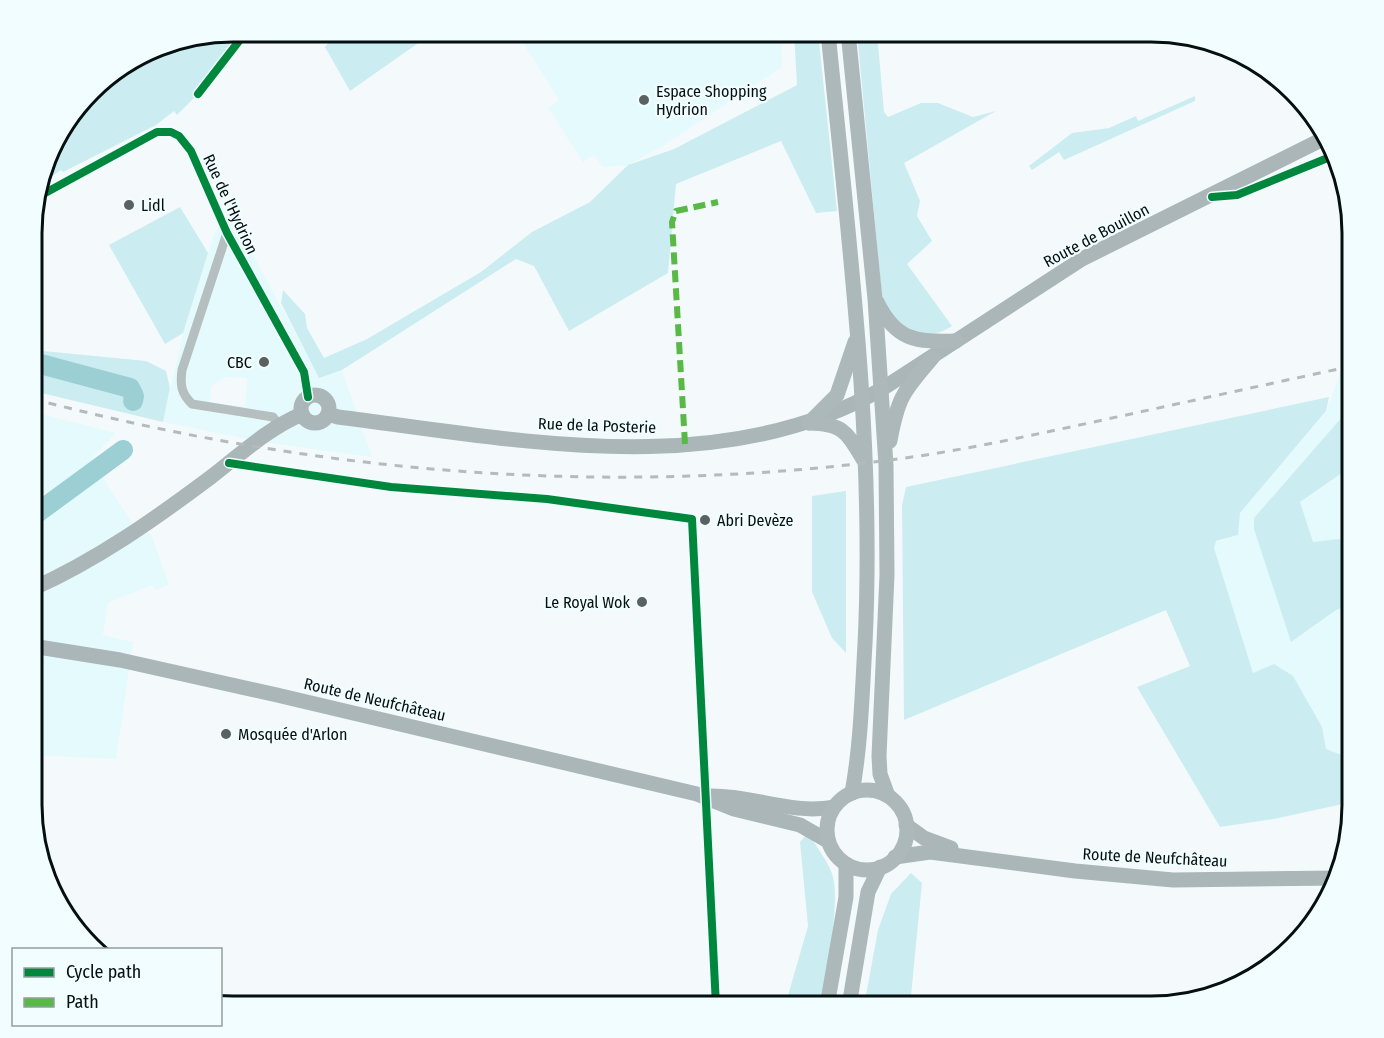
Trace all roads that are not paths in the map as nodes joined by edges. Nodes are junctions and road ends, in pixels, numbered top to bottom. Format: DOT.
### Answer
graph roads {
  1 [pos="829,42"];
  2 [pos="849,42"];
  3 [pos="1318,142"];
  4 [pos="1327,159"];
  5 [pos="47,192"];
  6 [pos="1212,196"];
  7 [pos="227,233"];
  8 [pos="875,299"];
  9 [pos="857,339"];
  10 [pos="956,341"];
  11 [pos="933,357"];
  12 [pos="882,389"];
  13 [pos="308,397"];
  14 [pos="861,401"];
  15 [pos="302,414"];
  16 [pos="328,414"];
  17 [pos="809,423"];
  18 [pos="279,424"];
  19 [pos="888,424"];
  20 [pos="865,462"];
  21 [pos="42,584"];
  22 [pos="42,645"];
  23 [pos="852,793"];
  24 [pos="707,796"];
  25 [pos="888,796"];
  26 [pos="834,807"];
  27 [pos="906,825"];
  28 [pos="828,841"];
  29 [pos="971,856"];
  30 [pos="895,857"];
  31 [pos="846,864"];
  32 [pos="880,867"];
  33 [pos="1327,878"];
  34 [pos="829,996"];
  35 [pos="851,996"];
  1 -- 9 [label="highway"];
  2 -- 8 [label="highway"];
  3 -- 6 [label="main road, Route de Bouillon"];
  4 -- 6 [label="street"];
  5 -- 7 [label="street, Rue de l'Hydrion"];
  6 -- 10 [label="main road, Route de Bouillon"];
  7 -- 13 [label="street, Rue de l'Hydrion"];
  7 -- 18 [label="street, Rue de l'Hydrion"];
  8 -- 10 [label="highway"];
  8 -- 12 [label="highway"];
  9 -- 14 [label="highway"];
  9 -- 17 [label="highway"];
  10 -- 11 [label="main road, Route de Bouillon"];
  11 -- 12 [label="main road, Route de Bouillon"];
  11 -- 19 [label="highway"];
  12 -- 14 [label="main road, Route de Bouillon"];
  12 -- 19 [label="highway"];
  13 -- 15 [label="main road"];
  13 -- 16 [label="main road"];
  14 -- 17 [label="main road, Rue de la Posterie"];
  14 -- 20 [label="highway"];
  15 -- 16 [label="main road, Rue de la Posterie"];
  15 -- 18 [label="main road, Rue de la Posterie"];
  16 -- 17 [label="main road, Rue de la Posterie"];
  17 -- 20 [label="highway"];
  18 -- 21 [label="main road, Rue de la Posterie"];
  19 -- 25 [label="highway"];
  20 -- 23 [label="highway"];
  22 -- 24 [label="main road, Route de Neufchâteau"];
  23 -- 25 [label="highway"];
  23 -- 26 [label="highway"];
  24 -- 26 [label="main road, Route de Neufchâteau"];
  24 -- 28 [label="main road, Route de Neufchâteau"];
  25 -- 27 [label="highway"];
  26 -- 28 [label="highway"];
  27 -- 29 [label="main road, Route de Neufchâteau"];
  27 -- 30 [label="highway"];
  28 -- 31 [label="highway"];
  29 -- 30 [label="main road, Route de Neufchâteau"];
  29 -- 33 [label="main road, Route de Neufchâteau"];
  30 -- 32 [label="highway"];
  31 -- 32 [label="highway"];
  31 -- 34 [label="highway"];
  32 -- 35 [label="highway"];
}
